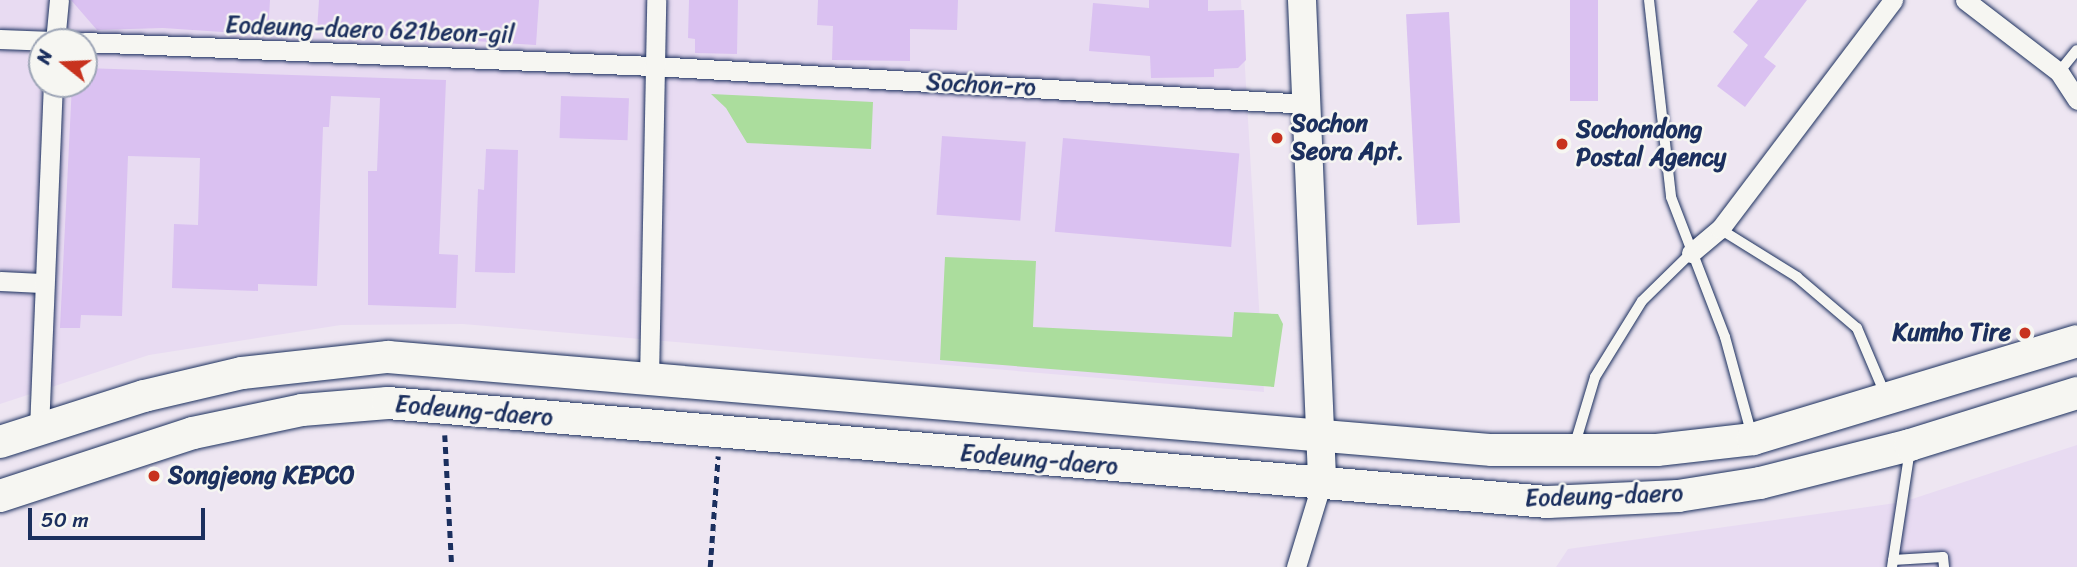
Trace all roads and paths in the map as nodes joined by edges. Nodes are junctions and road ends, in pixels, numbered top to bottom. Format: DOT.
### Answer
graph roads {
  1 [pos="59,0"];
  2 [pos="656,0"];
  3 [pos="1301,0"];
  4 [pos="1649,0"];
  5 [pos="1893,0"];
  6 [pos="1965,0"];
  7 [pos="56,28"];
  8 [pos="0,39"];
  9 [pos="28,40"];
  10 [pos="98,43"];
  11 [pos="2077,50"];
  12 [pos="653,66"];
  13 [pos="2059,72"];
  14 [pos="52,98"];
  15 [pos="2077,100"];
  16 [pos="1309,104"];
  17 [pos="1720,229"];
  18 [pos="1692,253"];
  19 [pos="0,281"];
  20 [pos="42,284"];
  21 [pos="2077,341"];
  22 [pos="649,379"];
  23 [pos="2077,393"];
  24 [pos="1888,400"];
  25 [pos="444,408"];
  26 [pos="38,430"];
  27 [pos="720,433"];
  28 [pos="1320,434"];
  29 [pos="1753,439"];
  30 [pos="0,442"];
  31 [pos="1910,445"];
  32 [pos="1573,451"];
  33 [pos="1322,482"];
  34 [pos="0,496"];
  35 [pos="1892,563"];
  36 [pos="452,567"];
  37 [pos="710,567"];
  38 [pos="1296,567"];
  39 [pos="1944,567"];
  1 -- 7 [label="street"];
  2 -- 12 [label="street"];
  3 -- 16 [label="street"];
  4 -- 18 [label="lane"];
  5 -- 17 [label="street"];
  6 -- 13 [label="street"];
  8 -- 9 [label="street, Eodeung-daero 621beon-gil"];
  10 -- 12 [label="street, Eodeung-daero 621beon-gil"];
  11 -- 13 [label="lane"];
  12 -- 16 [label="street, Sochon-ro"];
  12 -- 22 [label="street"];
  13 -- 15 [label="street"];
  14 -- 20 [label="street"];
  16 -- 28 [label="street"];
  17 -- 18 [label="street"];
  17 -- 24 [label="lane"];
  18 -- 29 [label="lane"];
  18 -- 32 [label="lane"];
  19 -- 20 [label="street"];
  20 -- 26 [label="street"];
  21 -- 24 [label="main road, Eodeung-daero"];
  22 -- 26 [label="main road, Eodeung-daero"];
  22 -- 28 [label="main road, Eodeung-daero"];
  23 -- 31 [label="main road, Eodeung-daero"];
  24 -- 29 [label="main road, Eodeung-daero"];
  25 -- 27 [label="main road, Eodeung-daero"];
  25 -- 34 [label="main road, Eodeung-daero"];
  25 -- 36 [label="path"];
  26 -- 30 [label="main road, Eodeung-daero"];
  27 -- 33 [label="main road, Eodeung-daero"];
  27 -- 37 [label="path"];
  28 -- 32 [label="main road, Eodeung-daero"];
  28 -- 33 [label="street"];
  29 -- 32 [label="main road, Eodeung-daero"];
  31 -- 33 [label="main road, Eodeung-daero"];
  31 -- 35 [label="lane"];
  33 -- 38 [label="street"];
  35 -- 39 [label="lane"];
}
